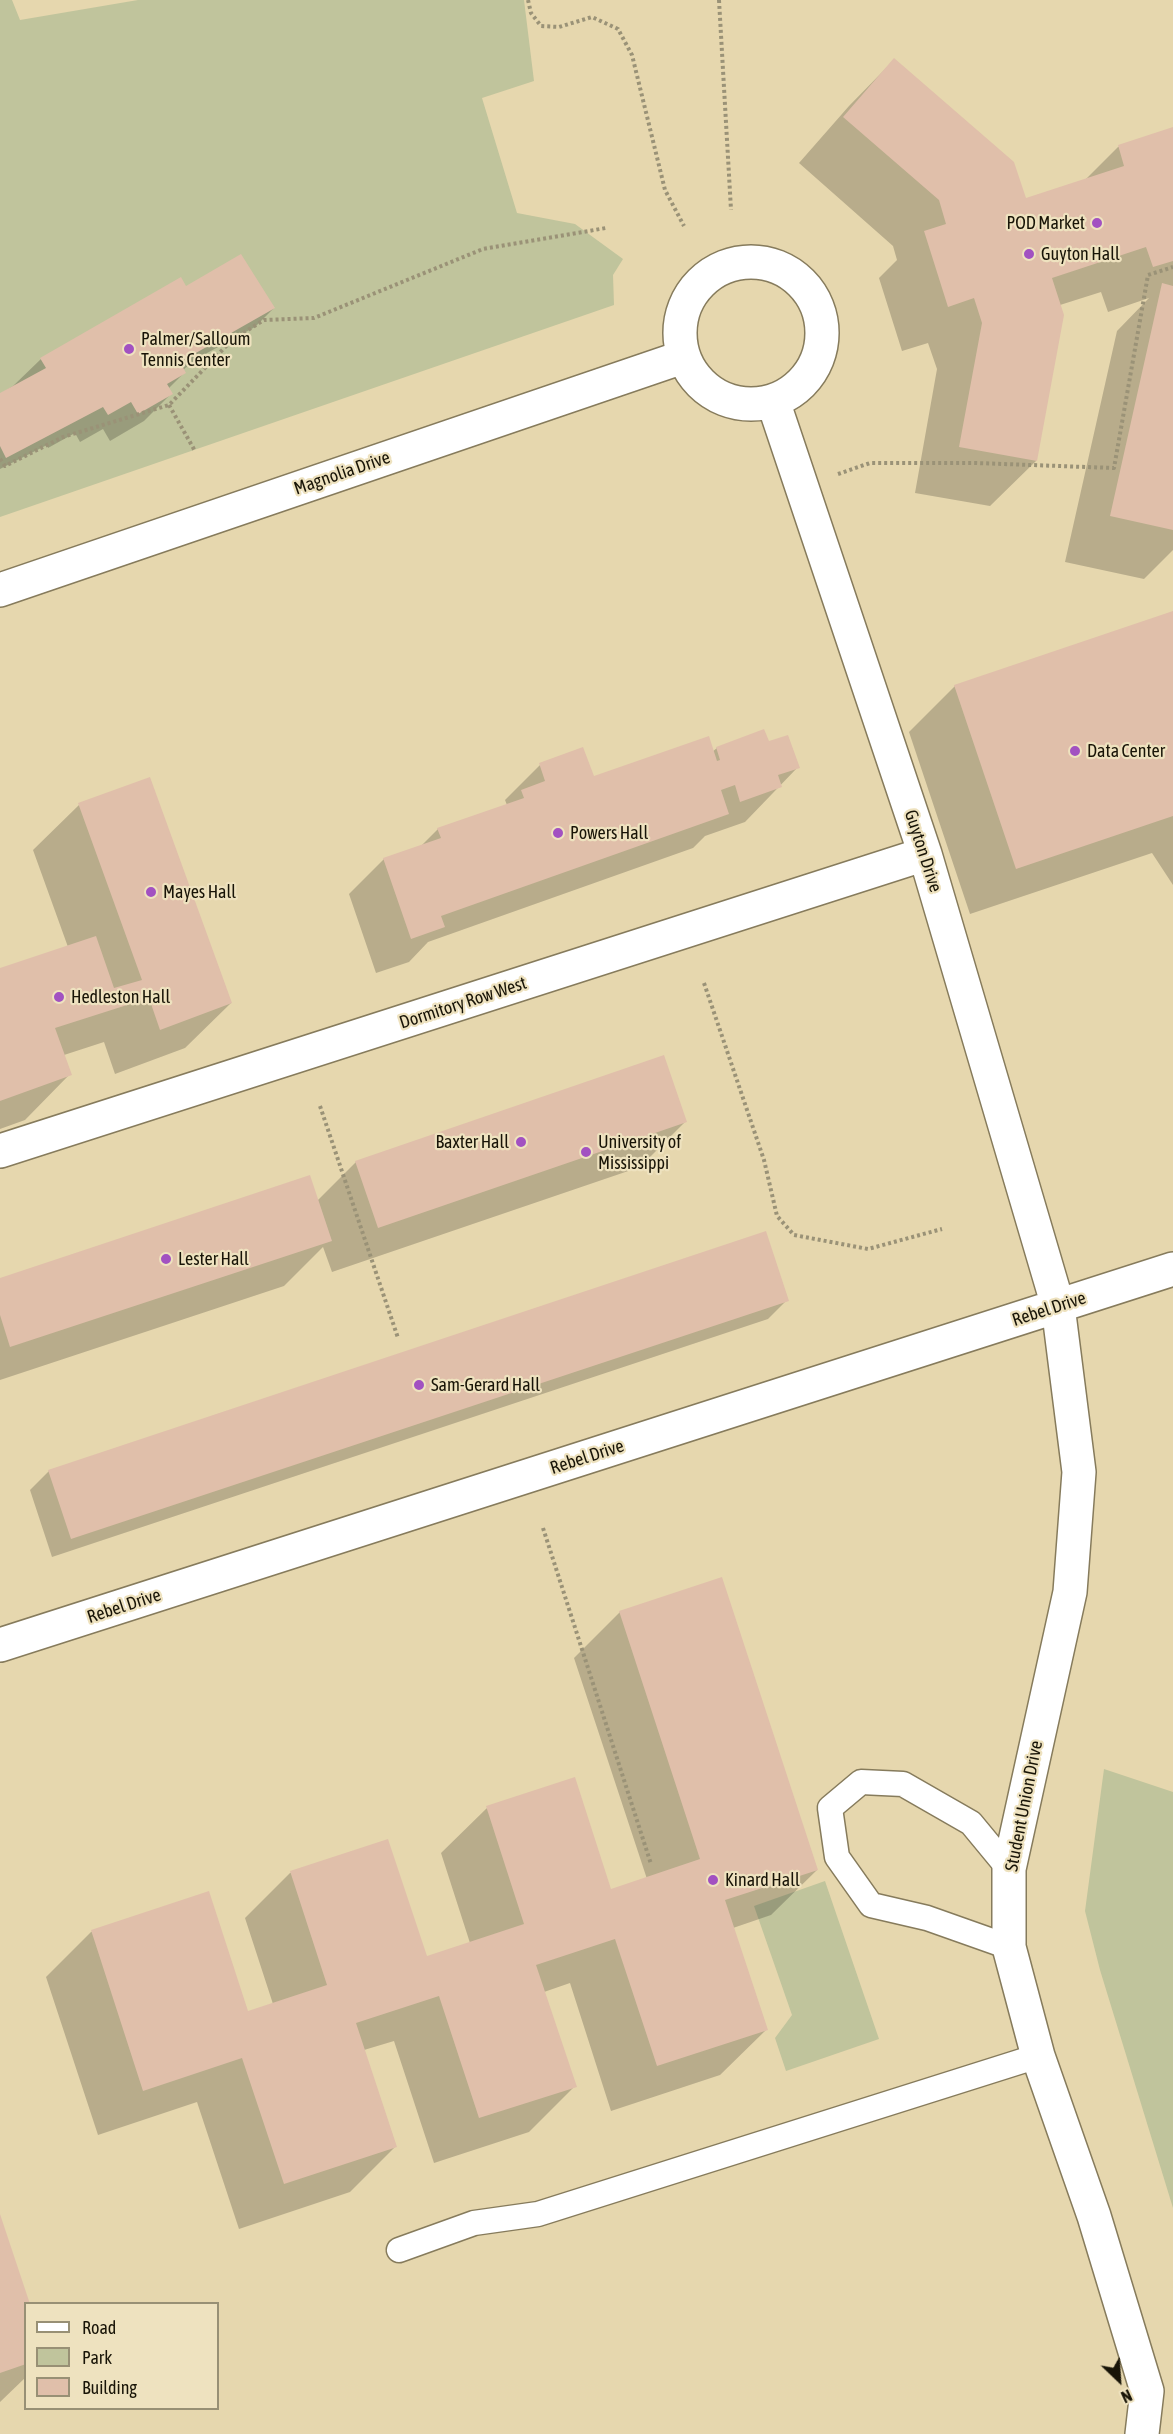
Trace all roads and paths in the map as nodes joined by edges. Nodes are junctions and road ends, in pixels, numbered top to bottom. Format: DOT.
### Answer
graph roads {
  1 [pos="528,0"];
  2 [pos="719,0"];
  3 [pos="731,210"];
  4 [pos="684,226"];
  5 [pos="606,228"];
  6 [pos="1173,267"];
  7 [pos="683,357"];
  8 [pos="772,401"];
  9 [pos="169,405"];
  10 [pos="195,451"];
  11 [pos="0,459"];
  12 [pos="832,476"];
  13 [pos="0,590"];
  14 [pos="925,854"];
  15 [pos="704,983"];
  16 [pos="320,1106"];
  17 [pos="0,1151"];
  18 [pos="942,1229"];
  19 [pos="1173,1269"];
  20 [pos="1058,1306"];
  21 [pos="398,1338"];
  22 [pos="543,1528"];
  23 [pos="0,1645"];
  24 [pos="651,1864"];
  25 [pos="1010,1869"];
  26 [pos="1009,1947"];
  27 [pos="1038,2056"];
  28 [pos="399,2250"];
  29 [pos="1142,2434"];
  1 -- 4 [label="path"];
  2 -- 3 [label="path"];
  5 -- 9 [label="path"];
  6 -- 12 [label="path"];
  7 -- 8 [label="street"];
  7 -- 8 [label="street"];
  7 -- 13 [label="street, Magnolia Drive"];
  8 -- 14 [label="street, Guyton Drive"];
  9 -- 10 [label="path"];
  9 -- 11 [label="path"];
  14 -- 17 [label="street, Dormitory Row West"];
  14 -- 20 [label="street, Guyton Drive"];
  15 -- 18 [label="path"];
  16 -- 21 [label="path"];
  19 -- 20 [label="street, Rebel Drive"];
  20 -- 23 [label="street, Rebel Drive"];
  20 -- 25 [label="street, Student Union Drive"];
  22 -- 24 [label="path"];
  25 -- 26 [label="street, Student Union Drive"];
  25 -- 26 [label="lane"];
  26 -- 27 [label="street, Student Union Drive"];
  27 -- 28 [label="lane"];
  27 -- 29 [label="street, Student Union Drive"];
}
